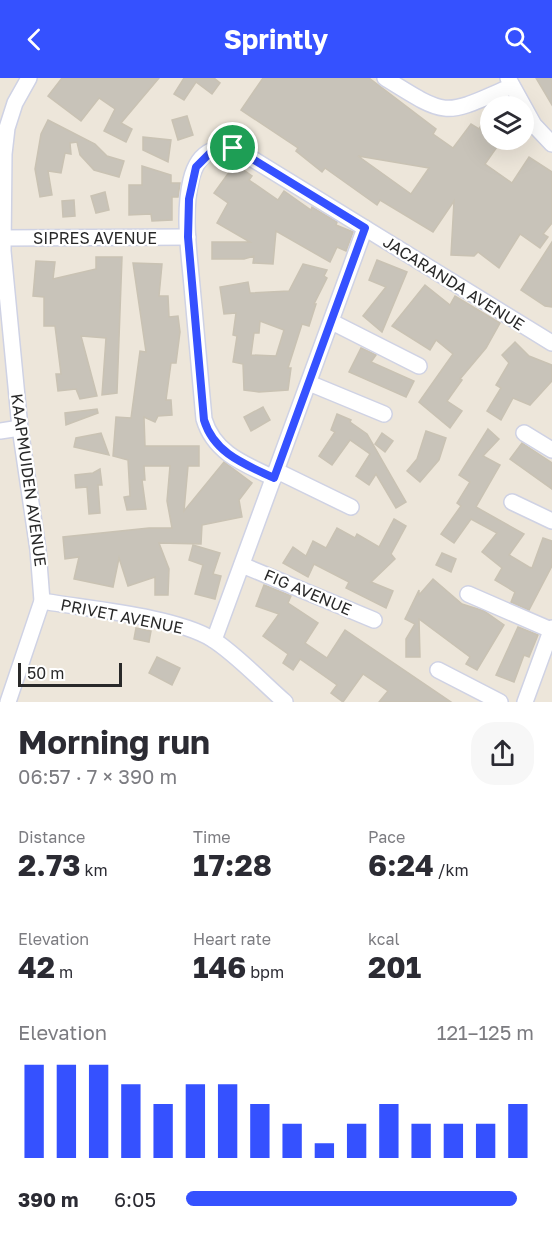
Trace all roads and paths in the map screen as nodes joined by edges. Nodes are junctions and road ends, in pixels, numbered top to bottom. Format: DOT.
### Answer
graph roads {
  1 [pos="29,78"];
  2 [pos="385,78"];
  3 [pos="510,82"];
  4 [pos="552,144"];
  5 [pos="365,228"];
  6 [pos="188,237"];
  7 [pos="3,238"];
  8 [pos="332,322"];
  9 [pos="552,343"];
  10 [pos="419,366"];
  11 [pos="309,383"];
  12 [pos="384,414"];
  13 [pos="20,428"];
  14 [pos="0,431"];
  15 [pos="524,434"];
  16 [pos="552,450"];
  17 [pos="275,474"];
  18 [pos="512,502"];
  19 [pos="351,507"];
  20 [pos="552,521"];
  21 [pos="242,565"];
  22 [pos="468,594"];
  23 [pos="42,601"];
  24 [pos="374,620"];
  25 [pos="551,634"];
  26 [pos="214,640"];
  27 [pos="438,670"];
  28 [pos="8,702"];
  29 [pos="285,702"];
  30 [pos="500,702"];
  31 [pos="525,702"];
  1 -- 7 [label="street, KAAPMUIDEN AVENUE"];
  2 -- 3 [label="street"];
  3 -- 4 [label="street"];
  5 -- 6 [label="street, JACARANDA AVENUE"];
  5 -- 8 [label="street"];
  5 -- 9 [label="street, JACARANDA AVENUE"];
  6 -- 7 [label="street, SIPRES AVENUE"];
  6 -- 17 [label="street, JACARANDA AVENUE"];
  7 -- 13 [label="street, KAAPMUIDEN AVENUE"];
  8 -- 10 [label="street"];
  8 -- 11 [label="street"];
  11 -- 12 [label="street"];
  11 -- 17 [label="street"];
  13 -- 14 [label="street"];
  13 -- 23 [label="street, KAAPMUIDEN AVENUE"];
  15 -- 16 [label="street"];
  17 -- 19 [label="street, JACARANDA AVENUE"];
  17 -- 21 [label="street"];
  18 -- 20 [label="street"];
  21 -- 24 [label="street, FIG AVENUE"];
  21 -- 26 [label="street"];
  22 -- 25 [label="street"];
  23 -- 26 [label="street, PRIVET AVENUE"];
  23 -- 28 [label="street, KAAPMUIDEN AVENUE"];
  25 -- 31 [label="street"];
  26 -- 29 [label="street, PRIVET AVENUE"];
  27 -- 30 [label="street"];
}
